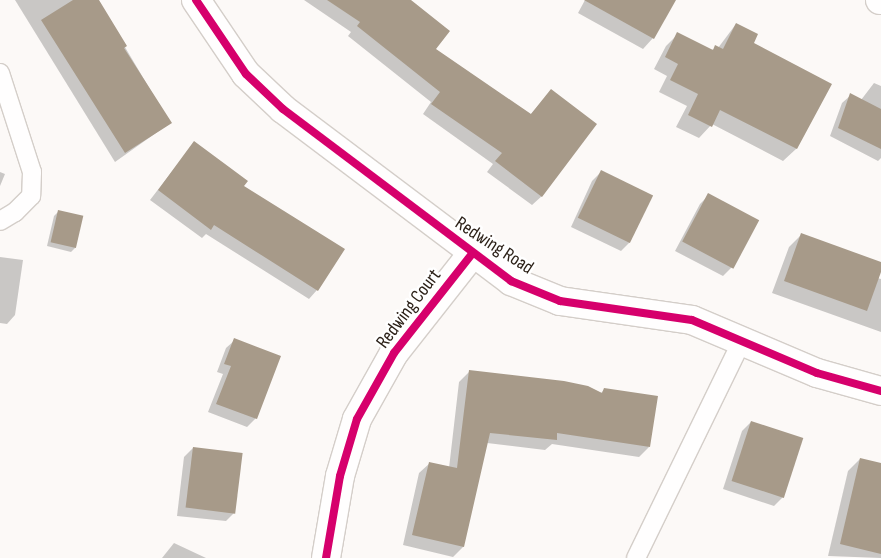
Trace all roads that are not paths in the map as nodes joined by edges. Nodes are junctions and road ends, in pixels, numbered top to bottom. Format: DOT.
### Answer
graph roads {
  1 [pos="196,0"];
  2 [pos="0,73"];
  3 [pos="0,221"];
  4 [pos="472,254"];
  5 [pos="742,341"];
  6 [pos="881,391"];
  7 [pos="326,558"];
  8 [pos="636,558"];
  1 -- 4 [label="street, Redwing Road"];
  2 -- 3 [label="lane"];
  4 -- 5 [label="street, Redwing Road"];
  4 -- 7 [label="street, Redwing Court"];
  5 -- 6 [label="street, Redwing Road"];
  5 -- 8 [label="lane"];
}
